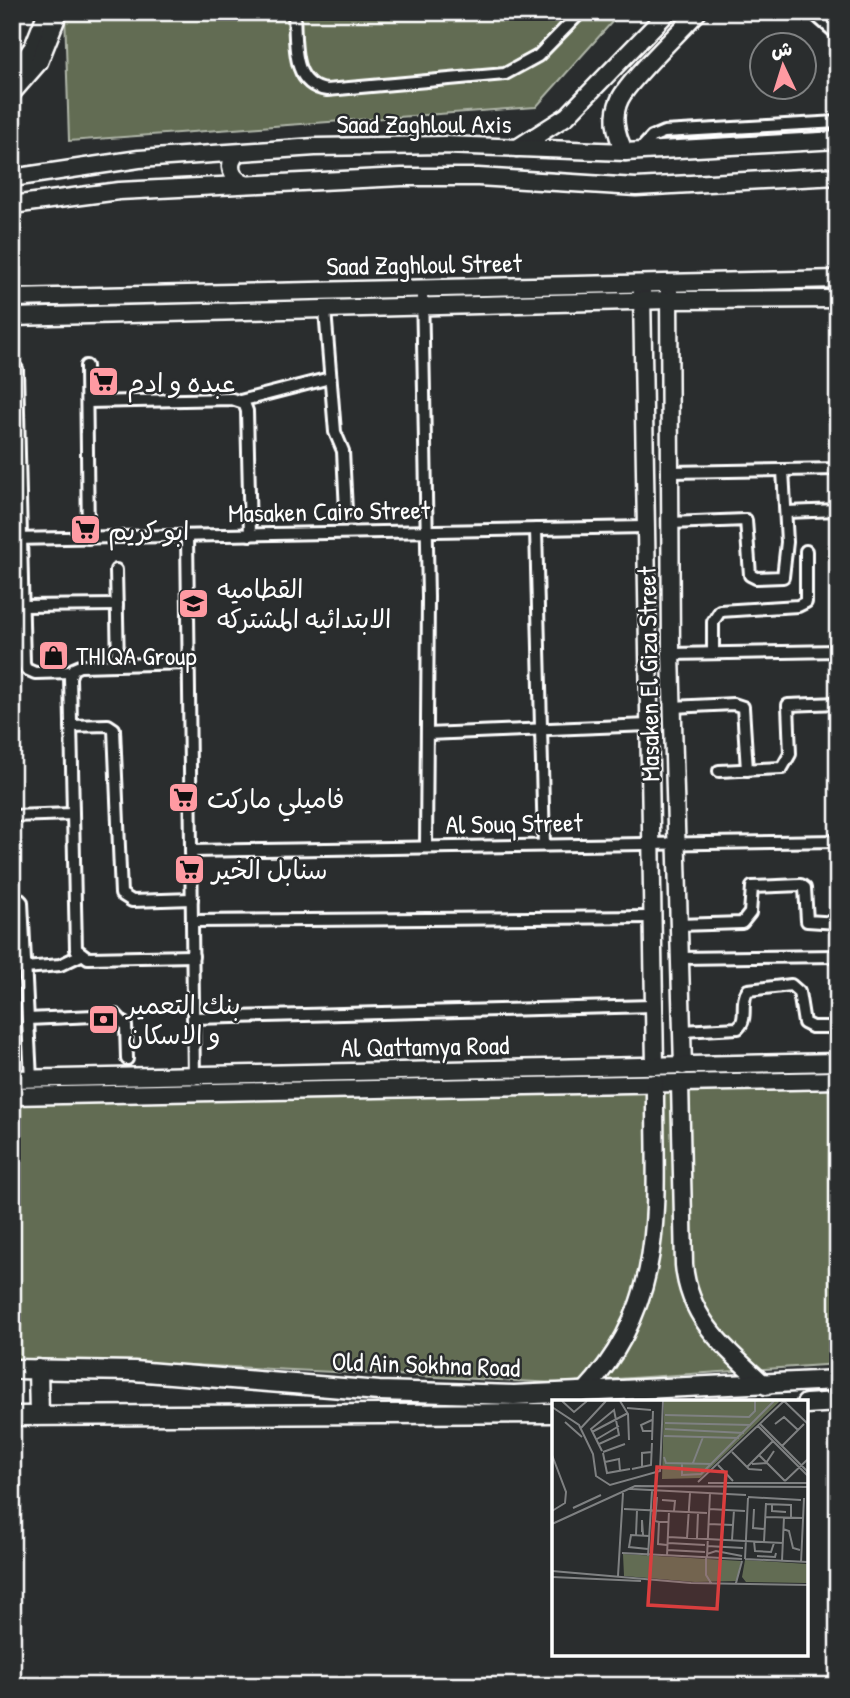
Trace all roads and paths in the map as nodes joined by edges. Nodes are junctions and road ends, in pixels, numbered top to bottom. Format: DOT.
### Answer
graph roads {
  1 [pos="47,12"];
  2 [pos="59,12"];
  3 [pos="294,12"];
  4 [pos="581,12"];
  5 [pos="668,12"];
  6 [pos="698,12"];
  7 [pos="812,12"];
  8 [pos="833,12"];
  9 [pos="838,16"];
  10 [pos="838,35"];
  11 [pos="12,76"];
  12 [pos="600,84"];
  13 [pos="12,93"];
  14 [pos="621,97"];
  15 [pos="838,121"];
  16 [pos="838,140"];
  17 [pos="517,148"];
  18 [pos="632,152"];
  19 [pos="237,153"];
  20 [pos="838,176"];
  21 [pos="12,178"];
  22 [pos="245,184"];
  23 [pos="12,205"];
  24 [pos="838,279"];
  25 [pos="642,282"];
  26 [pos="668,282"];
  27 [pos="422,289"];
  28 [pos="12,298"];
  29 [pos="838,299"];
  30 [pos="669,300"];
  31 [pos="642,302"];
  32 [pos="422,306"];
  33 [pos="325,310"];
  34 [pos="12,317"];
  35 [pos="86,366"];
  36 [pos="17,369"];
  37 [pos="330,378"];
  38 [pos="240,401"];
  39 [pos="86,402"];
  40 [pos="838,469"];
  41 [pos="783,470"];
  42 [pos="670,472"];
  43 [pos="838,510"];
  44 [pos="346,512"];
  45 [pos="787,512"];
  46 [pos="670,523"];
  47 [pos="646,527"];
  48 [pos="536,529"];
  49 [pos="425,531"];
  50 [pos="250,535"];
  51 [pos="187,536"];
  52 [pos="88,538"];
  53 [pos="16,539"];
  54 [pos="806,551"];
  55 [pos="116,570"];
  56 [pos="117,605"];
  57 [pos="22,606"];
  58 [pos="838,651"];
  59 [pos="713,653"];
  60 [pos="671,654"];
  61 [pos="189,663"];
  62 [pos="118,665"];
  63 [pos="71,672"];
  64 [pos="838,703"];
  65 [pos="673,707"];
  66 [pos="649,725"];
  67 [pos="71,726"];
  68 [pos="541,728"];
  69 [pos="427,734"];
  70 [pos="747,770"];
  71 [pos="719,771"];
  72 [pos="73,814"];
  73 [pos="12,816"];
  74 [pos="838,841"];
  75 [pos="677,843"];
  76 [pos="650,844"];
  77 [pos="544,845"];
  78 [pos="426,847"];
  79 [pos="191,851"];
  80 [pos="12,892"];
  81 [pos="192,899"];
  82 [pos="653,917"];
  83 [pos="192,921"];
  84 [pos="838,923"];
  85 [pos="677,925"];
  86 [pos="81,955"];
  87 [pos="192,956"];
  88 [pos="838,956"];
  89 [pos="679,958"];
  90 [pos="25,968"];
  91 [pos="653,1006"];
  92 [pos="28,1018"];
  93 [pos="193,1018"];
  94 [pos="838,1027"];
  95 [pos="682,1031"];
  96 [pos="127,1059"];
  97 [pos="838,1062"];
  98 [pos="655,1066"];
  99 [pos="683,1066"];
  100 [pos="12,1079"];
  101 [pos="31,1079"];
  102 [pos="838,1080"];
  103 [pos="655,1083"];
  104 [pos="681,1083"];
  105 [pos="194,1084"];
  106 [pos="12,1096"];
  107 [pos="12,1369"];
  108 [pos="38,1369"];
  109 [pos="838,1380"];
  110 [pos="766,1386"];
  111 [pos="583,1393"];
  112 [pos="838,1402"];
  113 [pos="808,1404"];
  114 [pos="552,1413"];
  115 [pos="39,1415"];
  116 [pos="12,1416"];
  1 -- 11 [label="street"];
  2 -- 13 [label="street"];
  3 -- 4 [label="street"];
  5 -- 12 [label="street"];
  6 -- 14 [label="street"];
  7 -- 10 [label="street"];
  8 -- 9 [label="street"];
  12 -- 14 [label="street"];
  12 -- 17 [label="street"];
  14 -- 18 [label="street"];
  15 -- 18 [label="street"];
  16 -- 18 [label="street, Saad Zaghloul Axis"];
  17 -- 18 [label="street, Saad Zaghloul Axis"];
  17 -- 19 [label="street, Saad Zaghloul Axis"];
  19 -- 21 [label="street, Saad Zaghloul Axis"];
  19 -- 22 [label="street"];
  20 -- 22 [label="street, Saad Zaghloul Axis"];
  22 -- 23 [label="street, Saad Zaghloul Axis"];
  24 -- 26 [label="street, Saad Zaghloul Street"];
  25 -- 26 [label="street, Saad Zaghloul Street"];
  25 -- 27 [label="street, Saad Zaghloul Street"];
  25 -- 31 [label="street, Masaken El Giza Street"];
  26 -- 30 [label="street, Masaken El Giza Street"];
  27 -- 28 [label="street, Saad Zaghloul Street"];
  27 -- 32 [label="street"];
  29 -- 30 [label="street, Saad Zaghloul Street"];
  30 -- 31 [label="street, Saad Zaghloul Street"];
  30 -- 42 [label="street, Masaken El Giza Street"];
  31 -- 32 [label="street, Saad Zaghloul Street"];
  31 -- 47 [label="street, Masaken El Giza Street"];
  32 -- 33 [label="street, Saad Zaghloul Street"];
  32 -- 49 [label="street"];
  33 -- 34 [label="street, Saad Zaghloul Street"];
  33 -- 37 [label="street"];
  35 -- 39 [label="street"];
  36 -- 53 [label="street"];
  37 -- 38 [label="street"];
  37 -- 44 [label="street"];
  38 -- 39 [label="street"];
  38 -- 50 [label="street"];
  39 -- 52 [label="street"];
  40 -- 41 [label="street"];
  41 -- 42 [label="street"];
  41 -- 45 [label="street"];
  42 -- 46 [label="street, Masaken El Giza Street"];
  43 -- 45 [label="street"];
  45 -- 46 [label="street"];
  46 -- 60 [label="street, Masaken El Giza Street"];
  47 -- 48 [label="street, Masaken Cairo Street"];
  47 -- 66 [label="street, Masaken El Giza Street"];
  48 -- 49 [label="street, Masaken Cairo Street"];
  48 -- 68 [label="street"];
  49 -- 50 [label="street, Masaken Cairo Street"];
  49 -- 69 [label="street"];
  50 -- 51 [label="street, Masaken Cairo Street"];
  51 -- 52 [label="street, Masaken Cairo Street"];
  51 -- 61 [label="street"];
  52 -- 53 [label="street, Masaken Cairo Street"];
  53 -- 57 [label="street"];
  54 -- 59 [label="street"];
  55 -- 56 [label="street"];
  56 -- 57 [label="street"];
  56 -- 62 [label="street"];
  57 -- 63 [label="street"];
  58 -- 59 [label="street"];
  59 -- 60 [label="street"];
  60 -- 65 [label="street, Masaken El Giza Street"];
  61 -- 62 [label="street"];
  61 -- 79 [label="street"];
  62 -- 63 [label="street"];
  63 -- 67 [label="street"];
  64 -- 70 [label="street"];
  65 -- 70 [label="street"];
  65 -- 75 [label="street, Masaken El Giza Street"];
  66 -- 68 [label="street"];
  66 -- 76 [label="street, Masaken El Giza Street"];
  67 -- 72 [label="street"];
  67 -- 81 [label="street"];
  68 -- 69 [label="street"];
  68 -- 77 [label="street"];
  69 -- 78 [label="street"];
  70 -- 71 [label="street"];
  72 -- 73 [label="street"];
  72 -- 86 [label="street"];
  74 -- 75 [label="street, Al Souq Street"];
  75 -- 76 [label="street, Al Souq Street"];
  75 -- 85 [label="street, Masaken El Giza Street"];
  76 -- 77 [label="street, Al Souq Street"];
  76 -- 82 [label="street, Masaken El Giza Street"];
  77 -- 78 [label="street, Al Souq Street"];
  78 -- 79 [label="street, Al Souq Street"];
  79 -- 81 [label="street"];
  80 -- 90 [label="street"];
  81 -- 83 [label="street"];
  82 -- 83 [label="street"];
  82 -- 91 [label="street, Masaken El Giza Street"];
  83 -- 87 [label="street"];
  84 -- 85 [label="street"];
  85 -- 89 [label="street, Masaken El Giza Street"];
  86 -- 87 [label="street"];
  86 -- 90 [label="street"];
  87 -- 93 [label="street"];
  88 -- 89 [label="street"];
  89 -- 95 [label="street, Masaken El Giza Street"];
  90 -- 92 [label="street"];
  91 -- 93 [label="street"];
  91 -- 98 [label="street, Masaken El Giza Street"];
  92 -- 96 [label="street"];
  92 -- 101 [label="street"];
  93 -- 105 [label="street"];
  94 -- 95 [label="street"];
  95 -- 99 [label="street, Masaken El Giza Street"];
  97 -- 99 [label="street, Al Qattamya Road"];
  98 -- 99 [label="street, Al Qattamya Road"];
  98 -- 105 [label="street, Al Qattamya Road"];
  100 -- 101 [label="street, Al Qattamya Road"];
  101 -- 105 [label="street, Al Qattamya Road"];
  102 -- 104 [label="street, Al Qattamya Road"];
  103 -- 104 [label="street, Al Qattamya Road"];
  103 -- 105 [label="street, Al Qattamya Road"];
  103 -- 111 [label="street"];
  104 -- 110 [label="street"];
  105 -- 106 [label="street, Al Qattamya Road"];
  107 -- 108 [label="main road, Old Ain Sokhna Road"];
  108 -- 111 [label="main road, Old Ain Sokhna Road"];
  108 -- 115 [label="main road"];
  109 -- 110 [label="main road, Old Ain Sokhna Road"];
  110 -- 111 [label="main road, Old Ain Sokhna Road"];
  112 -- 113 [label="main road"];
  114 -- 115 [label="main road, Old Ain Sokhna Road"];
  115 -- 116 [label="main road, Old Ain Sokhna Road"];
}
